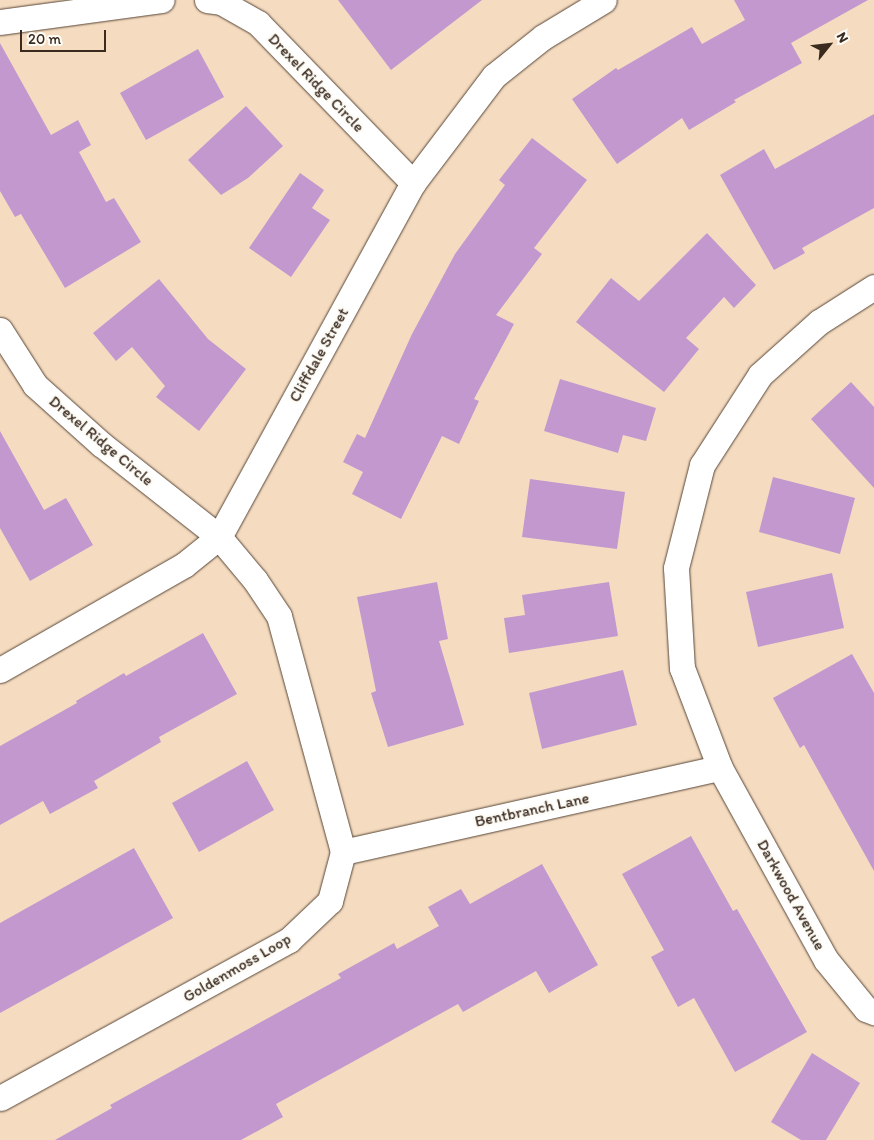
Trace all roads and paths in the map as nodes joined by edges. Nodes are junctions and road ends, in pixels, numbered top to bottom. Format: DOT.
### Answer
graph roads {
  1 [pos="162,0"];
  2 [pos="207,0"];
  3 [pos="604,0"];
  4 [pos="0,22"];
  5 [pos="413,183"];
  6 [pos="874,288"];
  7 [pos="0,330"];
  8 [pos="219,537"];
  9 [pos="0,670"];
  10 [pos="720,768"];
  11 [pos="343,852"];
  12 [pos="874,1012"];
  13 [pos="0,1098"];
  1 -- 4 [label="street"];
  2 -- 5 [label="street, Drexel Ridge Circle"];
  3 -- 5 [label="street, Cliffdale Street"];
  5 -- 8 [label="street, Cliffdale Street"];
  6 -- 10 [label="street, Darkwood Avenue"];
  7 -- 8 [label="street, Drexel Ridge Circle"];
  8 -- 9 [label="street, Cliffdale Street"];
  8 -- 11 [label="street"];
  10 -- 11 [label="street, Bentbranch Lane"];
  10 -- 12 [label="street, Darkwood Avenue"];
  11 -- 13 [label="street, Goldenmoss Loop"];
}
